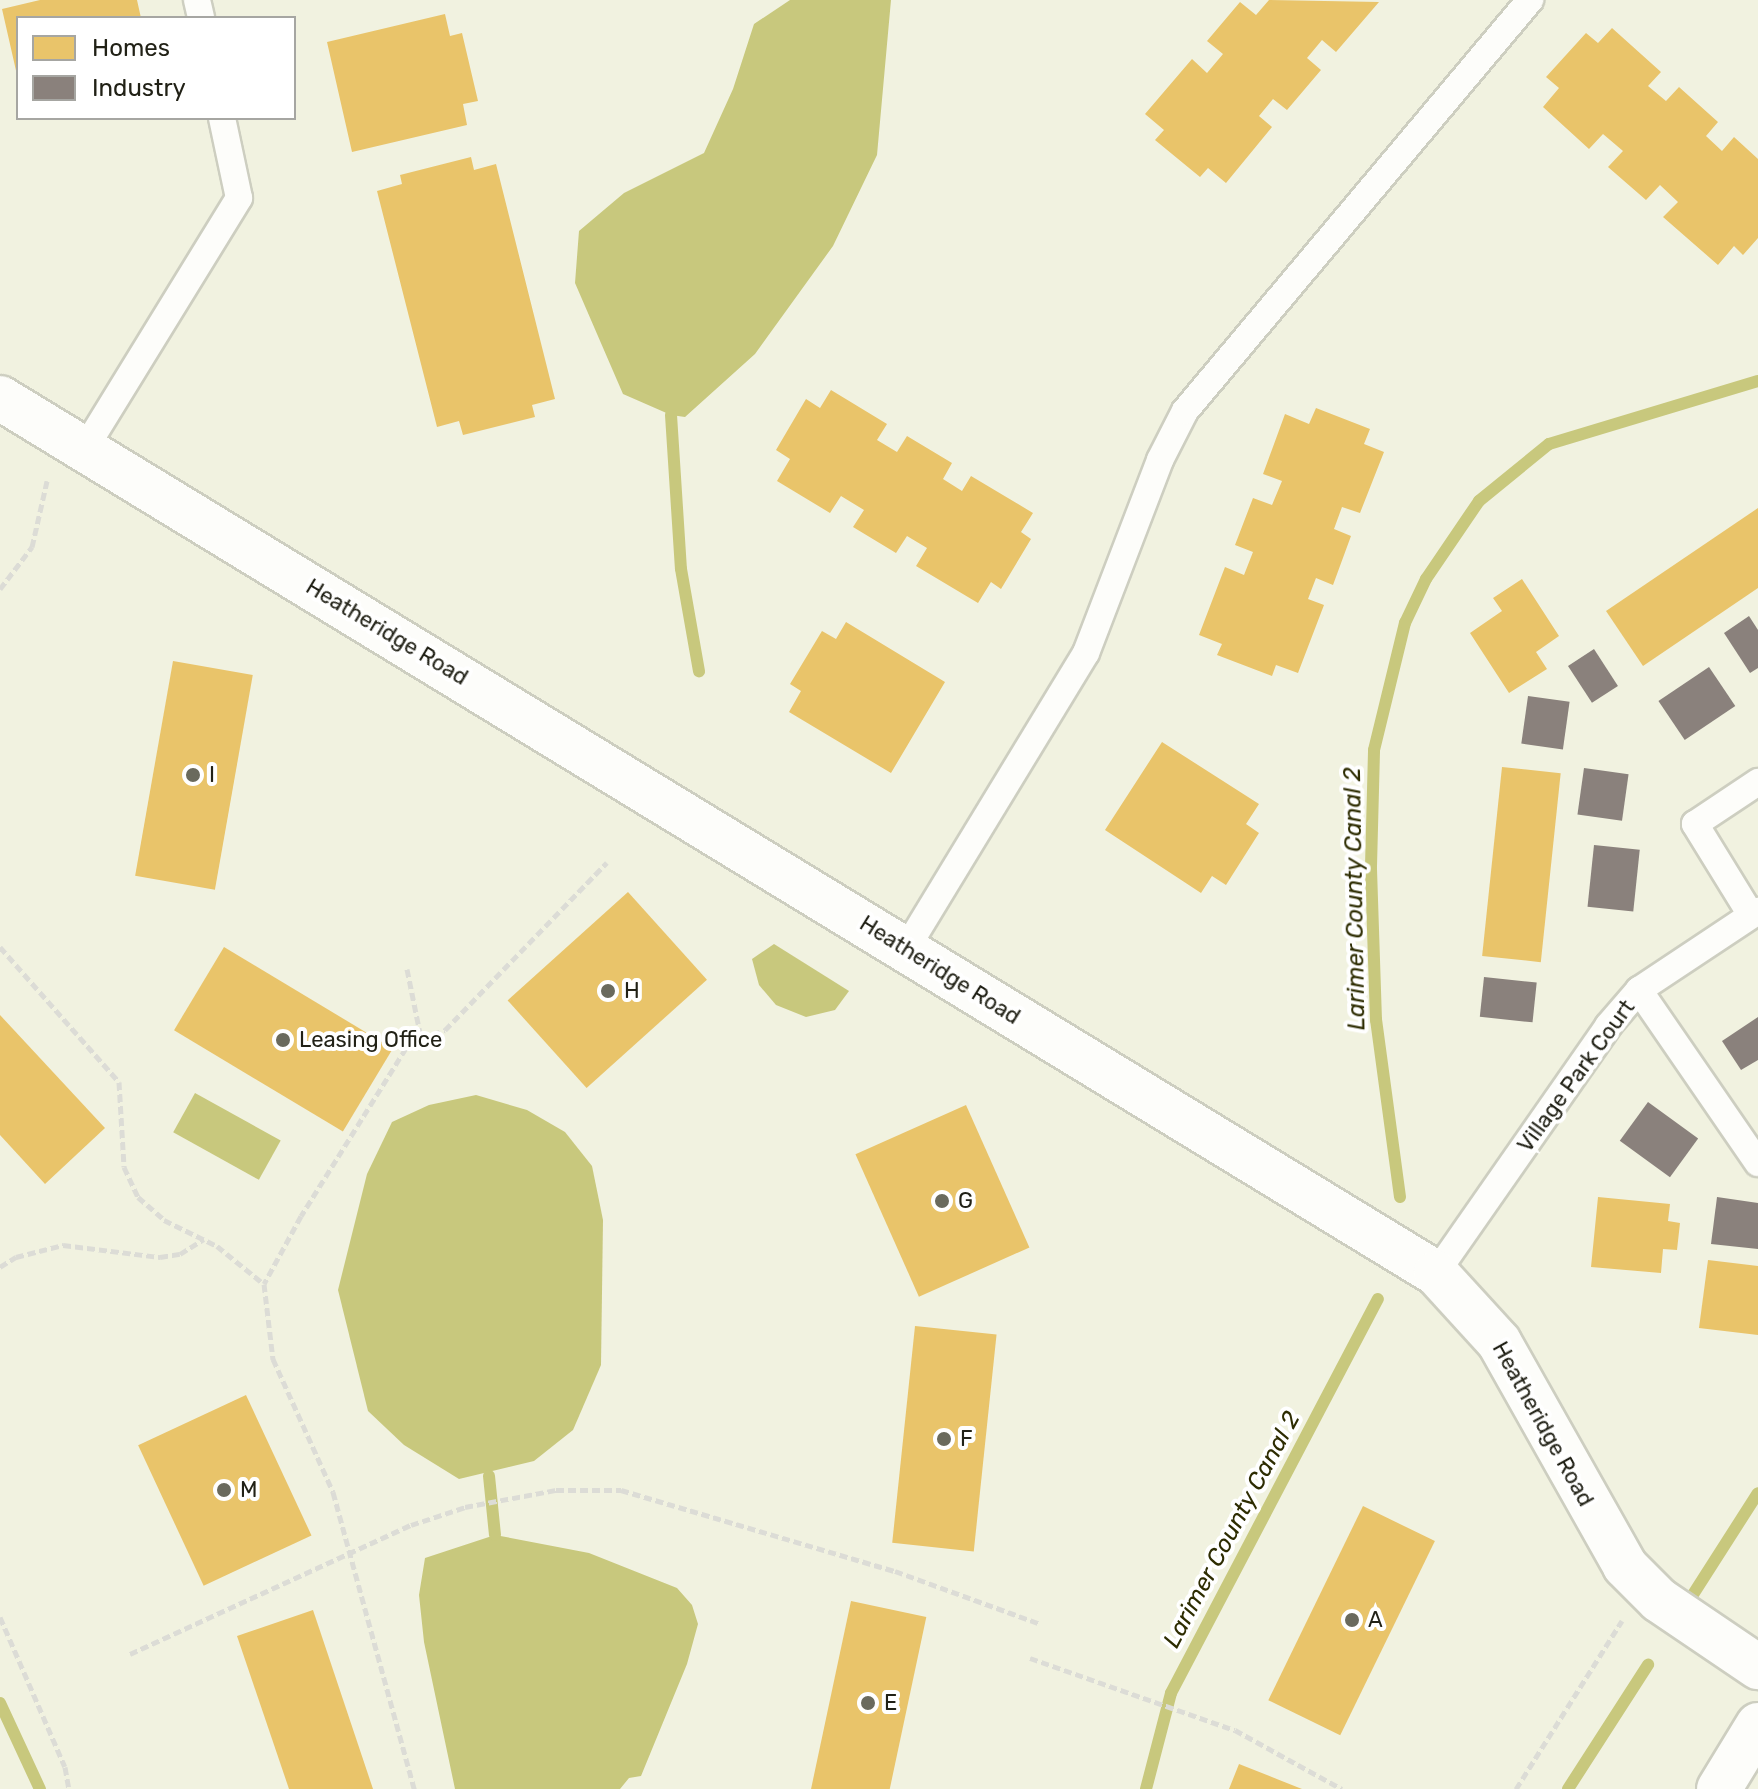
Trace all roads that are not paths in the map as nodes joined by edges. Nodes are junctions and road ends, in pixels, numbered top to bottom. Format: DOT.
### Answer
graph roads {
  1 [pos="1530,0"];
  2 [pos="222,120"];
  3 [pos="0,398"];
  4 [pos="84,450"];
  5 [pos="1758,782"];
  6 [pos="1755,913"];
  7 [pos="906,949"];
  8 [pos="1639,990"];
  9 [pos="1758,1163"];
  10 [pos="1436,1273"];
  11 [pos="1758,1667"];
  12 [pos="1758,1725"];
  13 [pos="1719,1789"];
  1 -- 7 [label="lane"];
  2 -- 4 [label="lane"];
  3 -- 4 [label="street, Heatheridge Road"];
  4 -- 7 [label="street, Heatheridge Road"];
  5 -- 6 [label="lane, Village Park Court"];
  6 -- 8 [label="lane, Village Park Court"];
  7 -- 10 [label="street, Heatheridge Road"];
  8 -- 9 [label="lane"];
  8 -- 10 [label="lane, Village Park Court"];
  10 -- 11 [label="street, Heatheridge Road"];
  12 -- 13 [label="street"];
}
